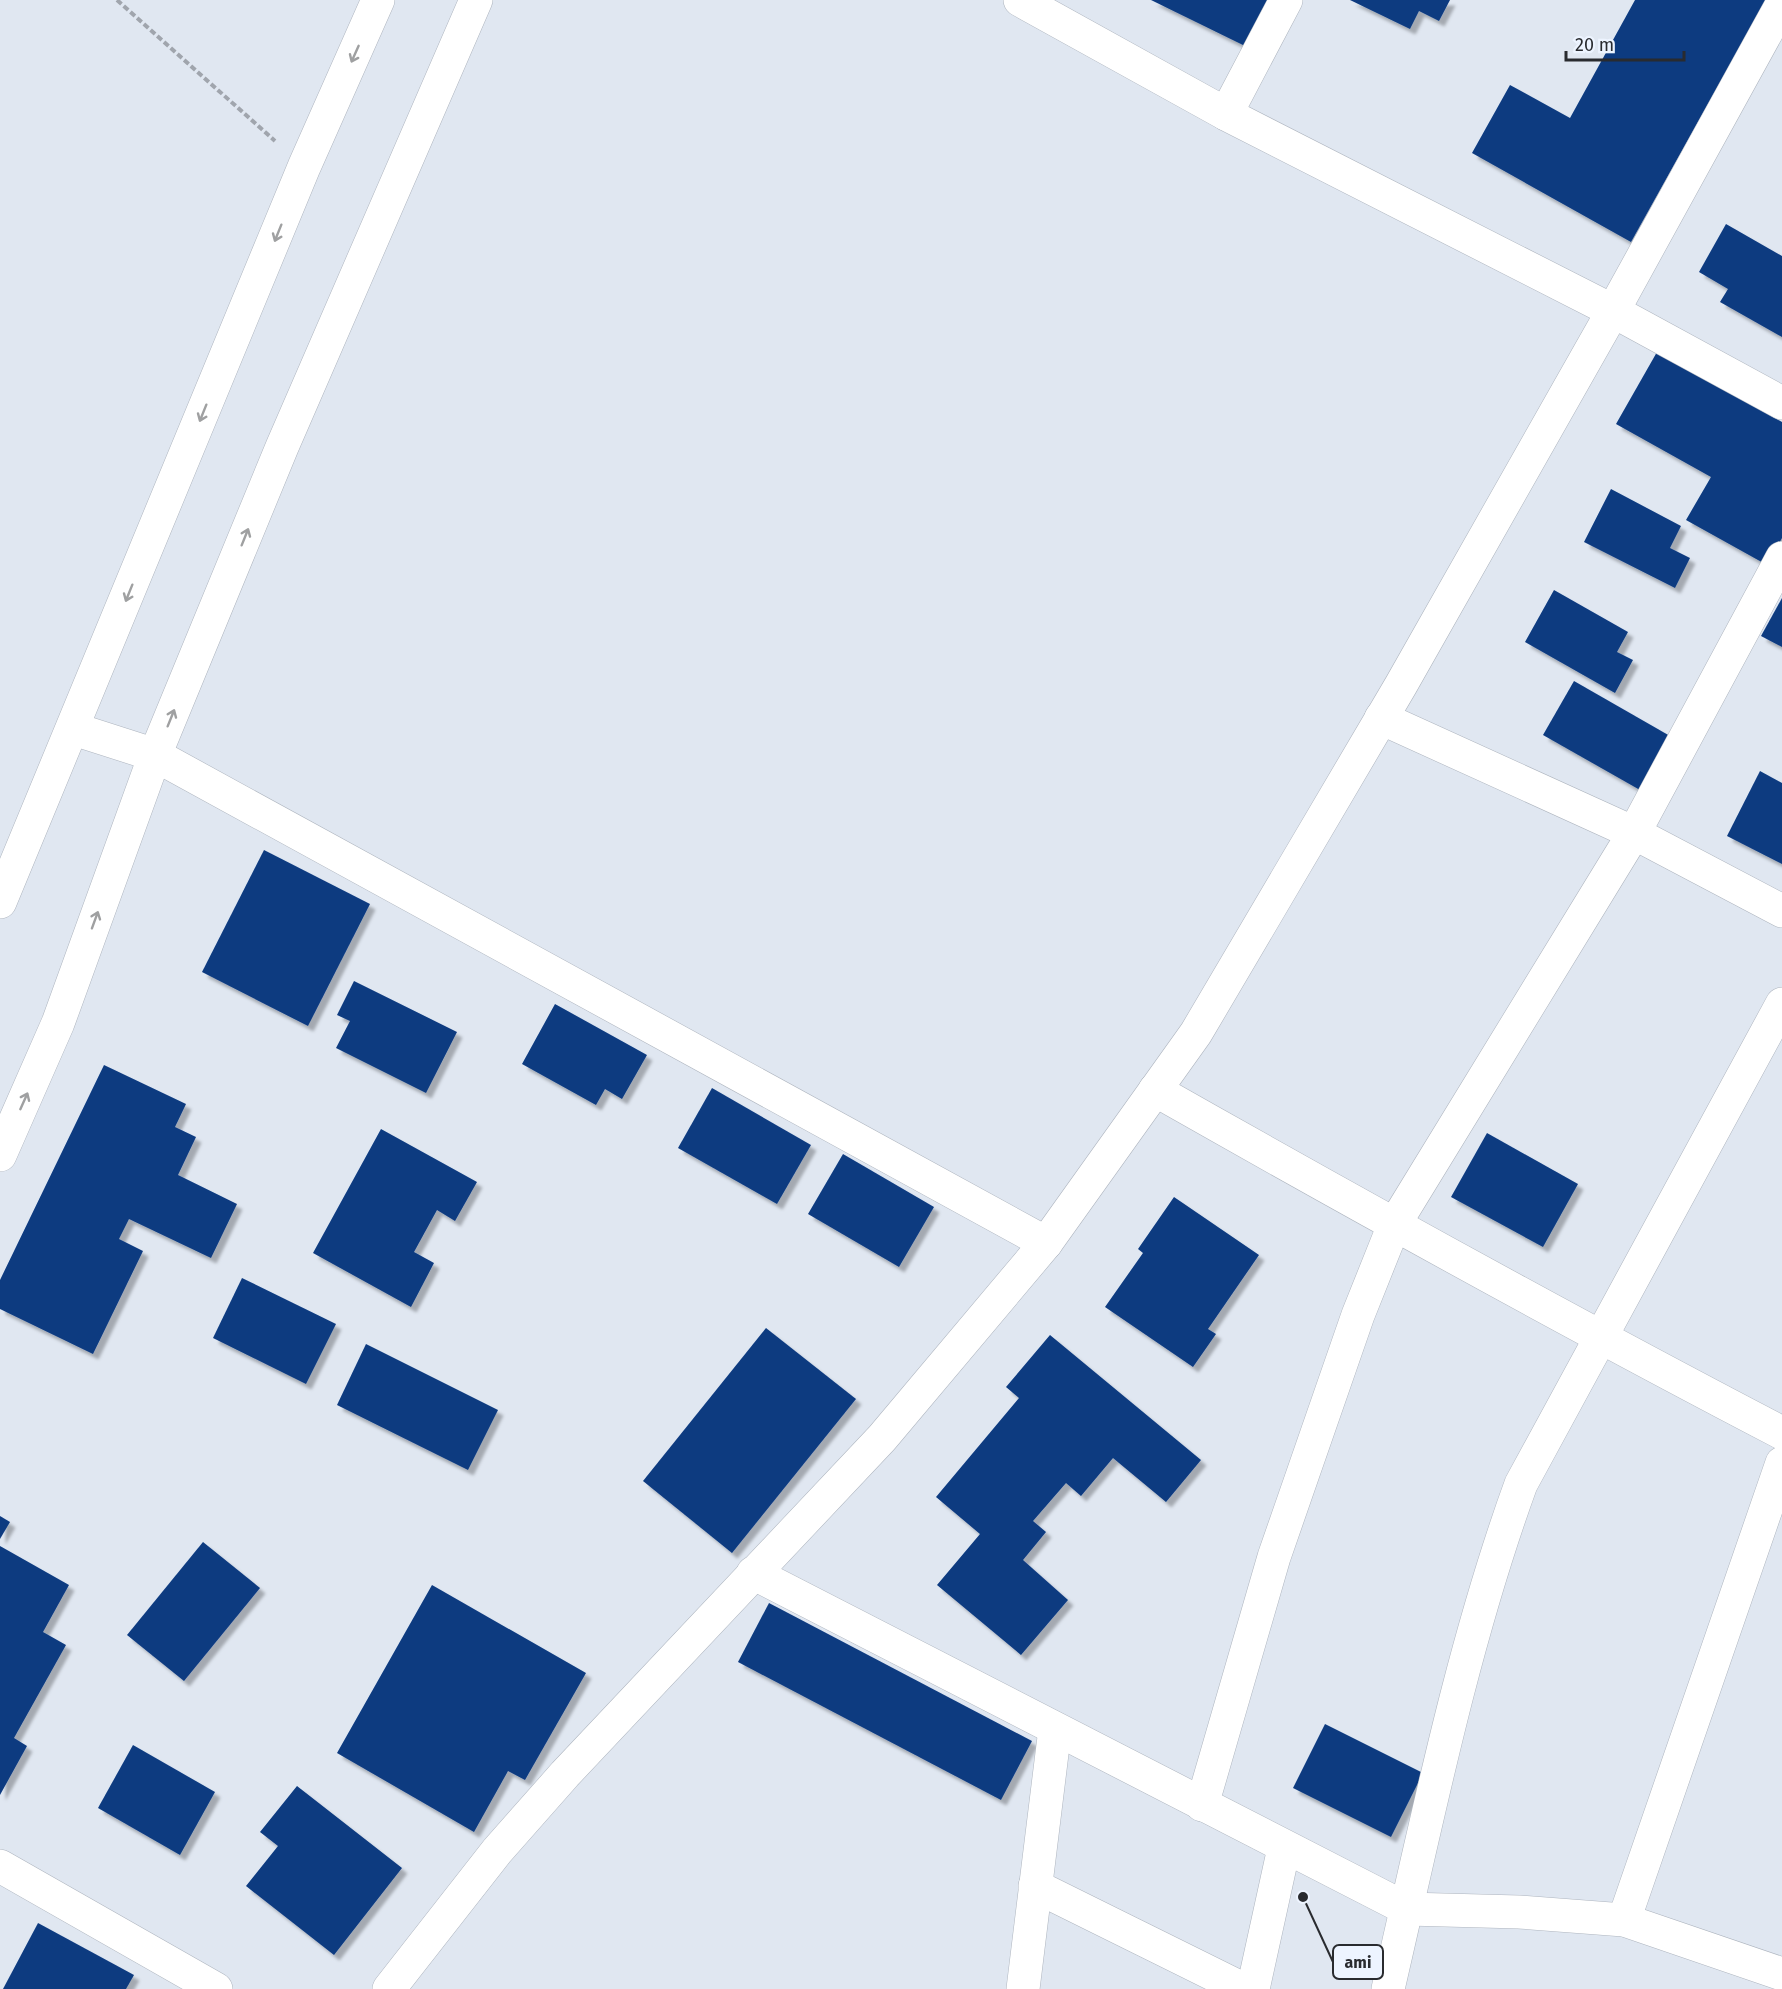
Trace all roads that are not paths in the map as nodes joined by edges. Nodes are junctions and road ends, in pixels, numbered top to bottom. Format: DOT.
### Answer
graph roads {
  1 [pos="378,0"];
  2 [pos="476,0"];
  3 [pos="1020,0"];
  4 [pos="1286,0"];
  5 [pos="1782,4"];
  6 [pos="1226,114"];
  7 [pos="1613,310"];
  8 [pos="1782,403"];
  9 [pos="1782,558"];
  10 [pos="1382,718"];
  11 [pos="74,729"];
  12 [pos="155,755"];
  13 [pos="1634,833"];
  14 [pos="0,902"];
  15 [pos="1782,911"];
  16 [pos="1782,1004"];
  17 [pos="1155,1090"];
  18 [pos="0,1155"];
  19 [pos="1394,1225"];
  20 [pos="1046,1243"];
  21 [pos="1601,1339"];
  22 [pos="1782,1433"];
  23 [pos="1782,1462"];
  24 [pos="753,1573"];
  25 [pos="1055,1729"];
  26 [pos="1202,1805"];
  27 [pos="1284,1848"];
  28 [pos="0,1866"];
  29 [pos="1035,1886"];
  30 [pos="1407,1909"];
  31 [pos="1624,1920"];
  32 [pos="1782,1974"];
  33 [pos="216,1989"];
  34 [pos="389,1989"];
  35 [pos="1023,1989"];
  36 [pos="1243,1989"];
  37 [pos="1253,1989"];
  38 [pos="1388,1989"];
  1 -- 11 [label="street, one-way"];
  12 -- 2 [label="street, one-way"];
  3 -- 6 [label="street"];
  4 -- 6 [label="street"];
  5 -- 7 [label="street"];
  6 -- 7 [label="street"];
  7 -- 8 [label="street"];
  7 -- 10 [label="street"];
  9 -- 13 [label="street"];
  10 -- 13 [label="street"];
  10 -- 17 [label="street"];
  11 -- 12 [label="street"];
  11 -- 14 [label="street"];
  18 -- 12 [label="street, one-way"];
  12 -- 20 [label="street"];
  13 -- 15 [label="street"];
  13 -- 19 [label="street"];
  16 -- 21 [label="street"];
  17 -- 19 [label="street"];
  17 -- 20 [label="street"];
  19 -- 21 [label="street"];
  19 -- 26 [label="street"];
  20 -- 24 [label="street"];
  21 -- 22 [label="street"];
  21 -- 30 [label="street"];
  23 -- 31 [label="street"];
  24 -- 25 [label="street"];
  24 -- 34 [label="street"];
  25 -- 26 [label="street"];
  25 -- 29 [label="street"];
  26 -- 27 [label="street"];
  27 -- 30 [label="street"];
  27 -- 37 [label="street"];
  28 -- 33 [label="street"];
  29 -- 35 [label="street"];
  29 -- 36 [label="street"];
  30 -- 31 [label="street"];
  30 -- 38 [label="street"];
  31 -- 32 [label="street"];
}
